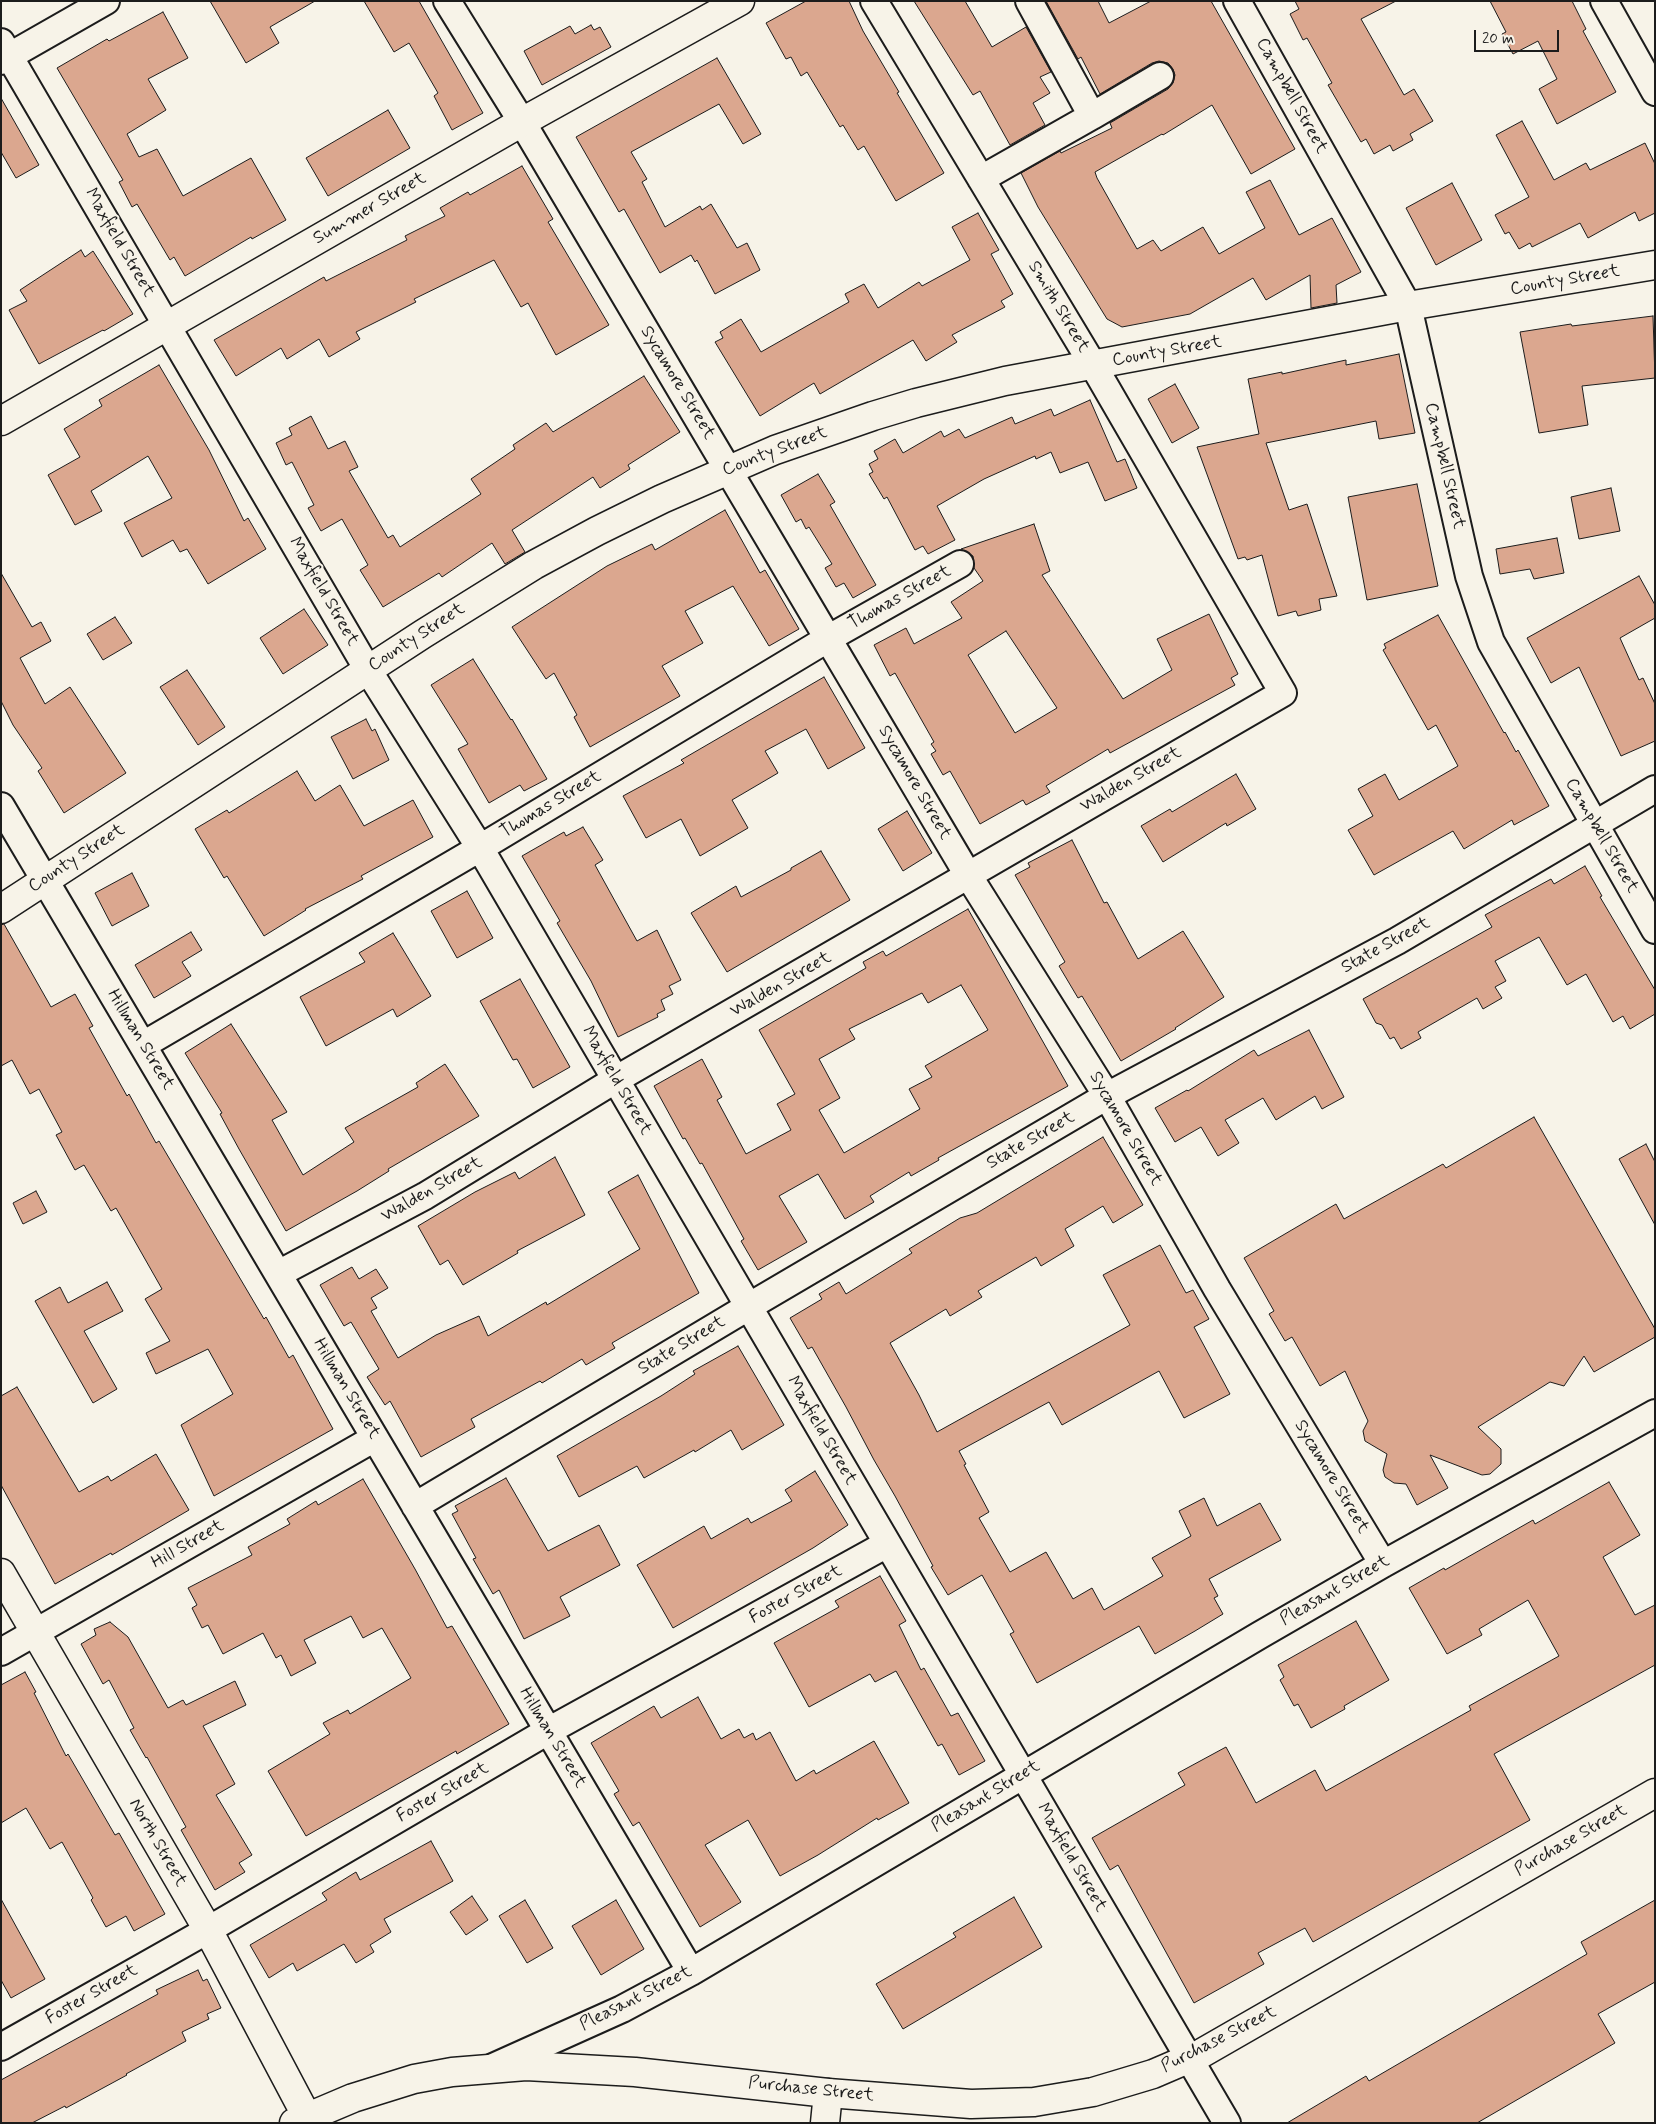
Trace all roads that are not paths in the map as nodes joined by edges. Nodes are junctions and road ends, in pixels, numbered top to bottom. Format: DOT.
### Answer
graph roads {
  1 [pos="106,1"];
  2 [pos="447,1"];
  3 [pos="740,1"];
  4 [pos="874,1"];
  5 [pos="1029,1"];
  6 [pos="1238,1"];
  7 [pos="1604,1"];
  8 [pos="4,53"];
  9 [pos="1160,76"];
  10 [pos="1655,92"];
  11 [pos="1092,116"];
  12 [pos="522,122"];
  13 [pos="981,180"];
  14 [pos="1655,265"];
  15 [pos="1408,306"];
  16 [pos="168,326"];
  17 [pos="1093,365"];
  18 [pos="1,421"];
  19 [pos="727,470"];
  20 [pos="960,564"];
  21 [pos="829,638"];
  22 [pos="368,670"];
  23 [pos="1283,693"];
  24 [pos="1655,789"];
  25 [pos="1,806"];
  26 [pos="1594,823"];
  27 [pos="480,848"];
  28 [pos="968,875"];
  29 [pos="46,880"];
  30 [pos="1,909"];
  31 [pos="1655,930"];
  32 [pos="143,1045"];
  33 [pos="615,1080"];
  34 [pos="1107,1096"];
  35 [pos="278,1274"];
  36 [pos="748,1307"];
  37 [pos="1655,1413"];
  38 [pos="375,1438"];
  39 [pos="415,1506"];
  40 [pos="887,1544"];
  41 [pos="1384,1564"];
  42 [pos="1,1573"];
  43 [pos="36,1632"];
  44 [pos="1,1652"];
  45 [pos="548,1731"];
  46 [pos="1022,1775"];
  47 [pos="1655,1793"];
  48 [pos="208,1930"];
  49 [pos="691,1972"];
  50 [pos="1,2047"];
  51 [pos="1190,2059"];
  52 [pos="491,2068"];
  53 [pos="828,2093"];
  54 [pos="304,2121"];
  55 [pos="825,2123"];
  56 [pos="1227,2123"];
  1 -- 8 [label="street"];
  2 -- 12 [label="street, Sycamore Street"];
  3 -- 12 [label="main road, Summer Street"];
  4 -- 13 [label="street, Smith Street"];
  5 -- 11 [label="street"];
  6 -- 15 [label="street, Campbell Street"];
  7 -- 10 [label="street"];
  8 -- 16 [label="street, Maxfield Street"];
  9 -- 11 [label="street"];
  11 -- 13 [label="street"];
  12 -- 16 [label="main road, Summer Street"];
  12 -- 19 [label="street, Sycamore Street"];
  13 -- 17 [label="street, Smith Street"];
  14 -- 15 [label="main road, County Street"];
  15 -- 17 [label="main road, County Street"];
  15 -- 26 [label="street, Campbell Street"];
  16 -- 18 [label="main road, Summer Street"];
  16 -- 22 [label="street, Maxfield Street"];
  17 -- 19 [label="main road, County Street"];
  17 -- 23 [label="street, Smith Street"];
  19 -- 21 [label="street, Sycamore Street"];
  19 -- 22 [label="main road, County Street"];
  20 -- 21 [label="street, Thomas Street"];
  21 -- 27 [label="street, Thomas Street"];
  21 -- 28 [label="street, Sycamore Street"];
  22 -- 27 [label="street, Maxfield Street"];
  22 -- 29 [label="main road, County Street"];
  23 -- 28 [label="street, Walden Street"];
  24 -- 26 [label="street, State Street"];
  25 -- 29 [label="street, Hillman Street"];
  26 -- 31 [label="street, Campbell Street"];
  26 -- 34 [label="street, State Street"];
  27 -- 32 [label="street, Thomas Street"];
  27 -- 33 [label="street, Maxfield Street"];
  28 -- 33 [label="street, Walden Street"];
  28 -- 34 [label="street, Sycamore Street"];
  29 -- 30 [label="main road, County Street"];
  29 -- 32 [label="street, Hillman Street"];
  32 -- 35 [label="street, Hillman Street"];
  33 -- 35 [label="street, Walden Street"];
  33 -- 36 [label="street, Maxfield Street"];
  34 -- 36 [label="street, State Street"];
  34 -- 41 [label="street, Sycamore Street"];
  35 -- 38 [label="street, Hillman Street"];
  36 -- 39 [label="street, State Street"];
  36 -- 40 [label="street, Maxfield Street"];
  37 -- 41 [label="street, Pleasant Street"];
  38 -- 39 [label="street, Hillman Street"];
  38 -- 43 [label="street, Hill Street"];
  39 -- 45 [label="street, Hillman Street"];
  40 -- 45 [label="street, Foster Street"];
  40 -- 46 [label="street, Maxfield Street"];
  41 -- 46 [label="street, Pleasant Street"];
  42 -- 43 [label="main road, North Street"];
  43 -- 44 [label="street, Hill Street"];
  43 -- 48 [label="main road, North Street"];
  45 -- 48 [label="street, Foster Street"];
  45 -- 49 [label="street, Hillman Street"];
  46 -- 49 [label="street, Pleasant Street"];
  46 -- 51 [label="street, Maxfield Street"];
  47 -- 51 [label="main road, Purchase Street"];
  48 -- 50 [label="street, Foster Street"];
  48 -- 54 [label="main road, North Street"];
  49 -- 52 [label="street, Pleasant Street"];
  51 -- 53 [label="main road, Purchase Street"];
  51 -- 56 [label="street, Maxfield Street"];
  52 -- 53 [label="main road, Purchase Street"];
  52 -- 54 [label="main road, Pleasant Street"];
  53 -- 55 [label="main road"];
}
